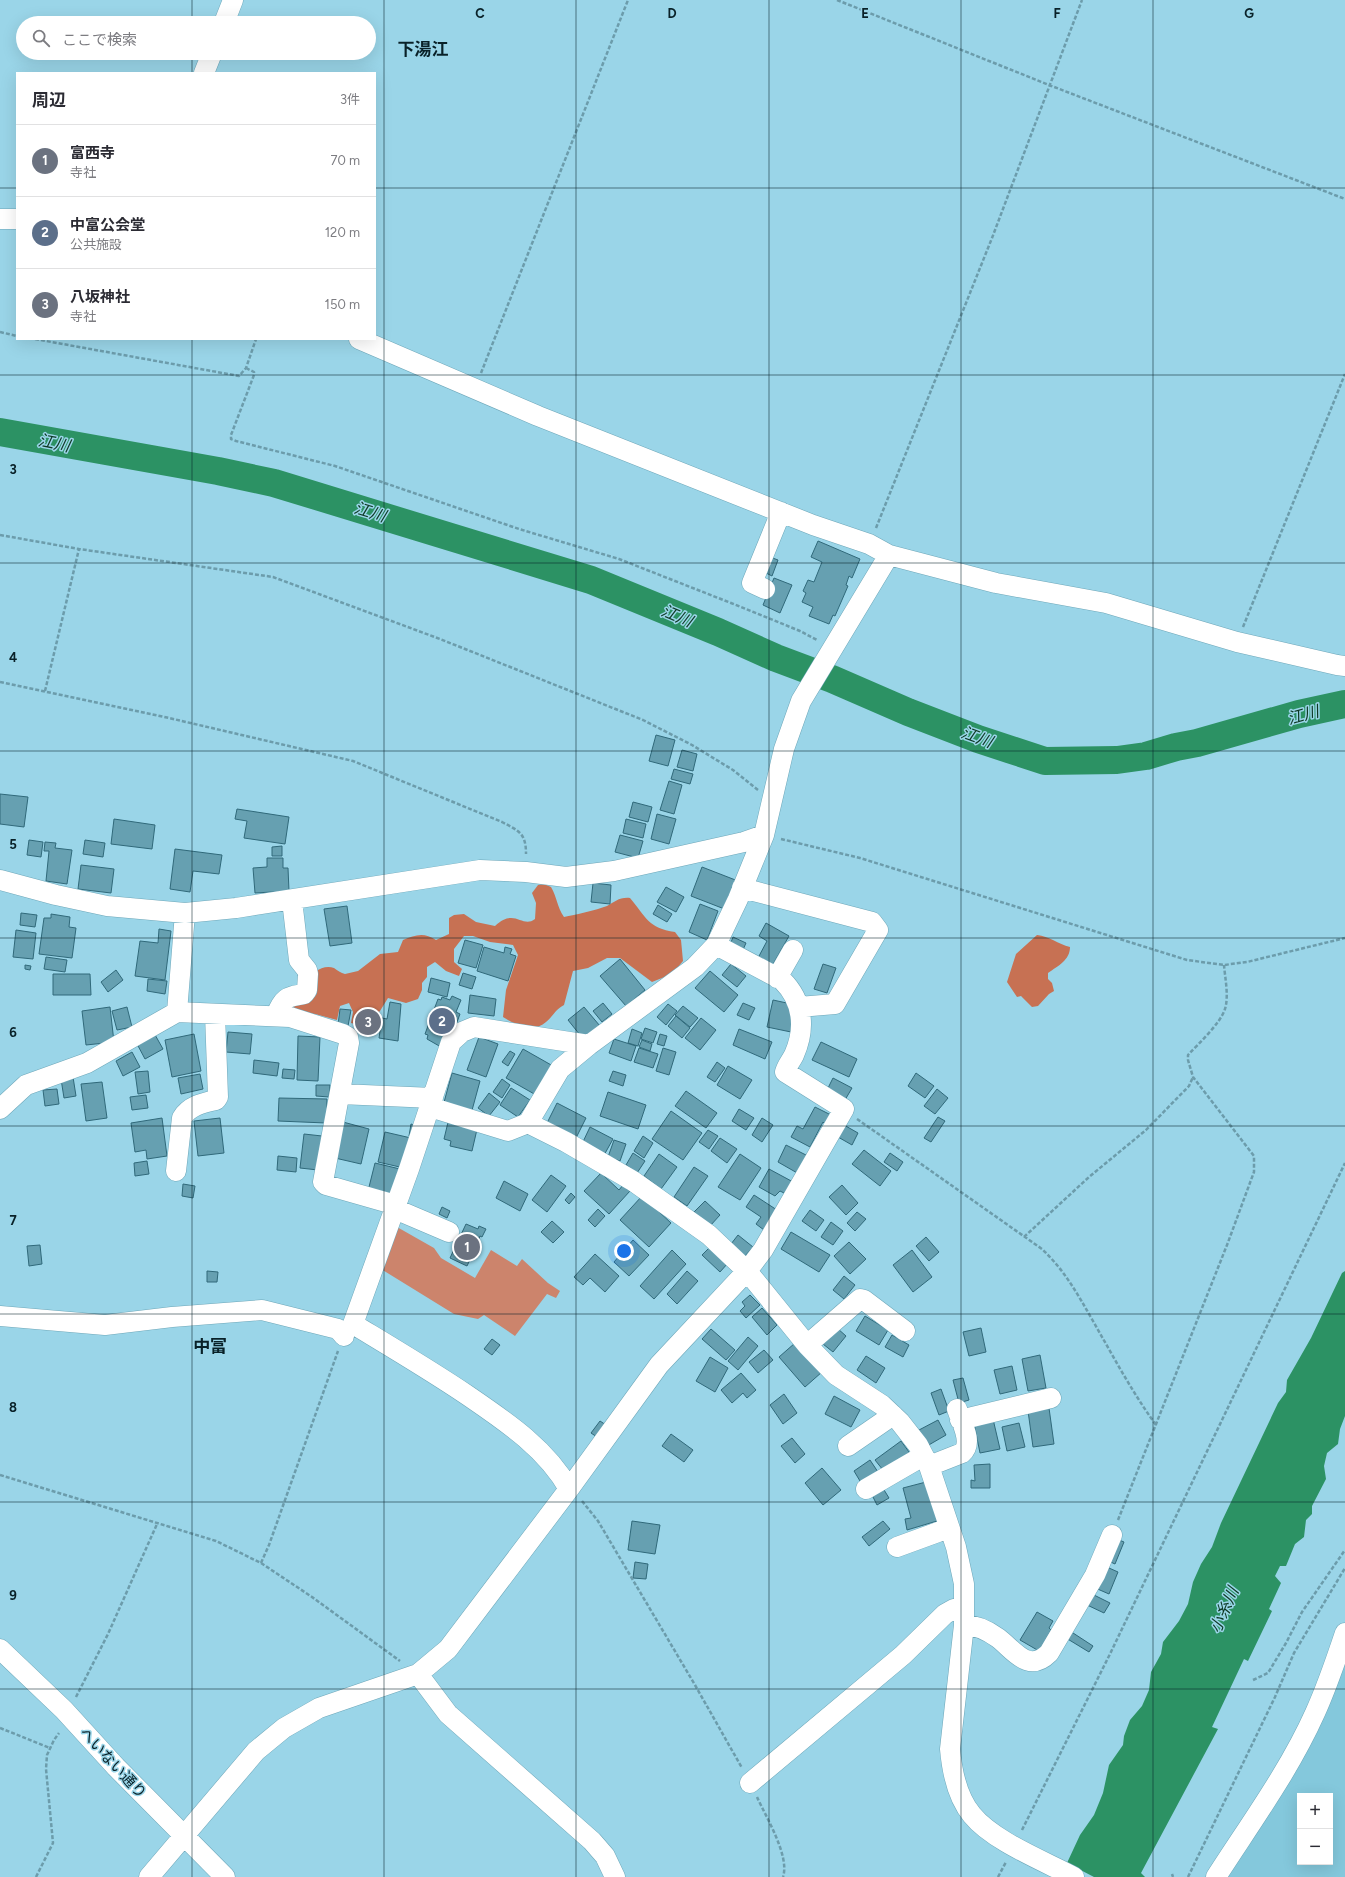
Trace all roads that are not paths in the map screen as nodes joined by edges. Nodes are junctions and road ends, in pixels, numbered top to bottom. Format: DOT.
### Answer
graph roads {
  1 [pos="232,0"];
  2 [pos="226,16"];
  3 [pos="209,60"];
  4 [pos="204,72"];
  5 [pos="0,219"];
  6 [pos="16,219"];
  7 [pos="361,340"];
  8 [pos="781,512"];
  9 [pos="889,555"];
  10 [pos="766,589"];
  11 [pos="1345,666"];
  12 [pos="764,835"];
  13 [pos="0,880"];
  14 [pos="742,888"];
  15 [pos="292,900"];
  16 [pos="185,913"];
  17 [pos="716,945"];
  18 [pos="793,950"];
  19 [pos="777,978"];
  20 [pos="799,1007"];
  21 [pos="177,1012"];
  22 [pos="215,1014"];
  23 [pos="276,1015"];
  24 [pos="589,1045"];
  25 [pos="340,1094"];
  26 [pos="431,1103"];
  27 [pos="0,1109"];
  28 [pos="528,1123"];
  29 [pos="176,1171"];
  30 [pos="396,1207"];
  31 [pos="449,1232"];
  32 [pos="748,1271"];
  33 [pos="0,1316"];
  34 [pos="348,1330"];
  35 [pos="905,1331"];
  36 [pos="807,1345"];
  37 [pos="1051,1398"];
  38 [pos="893,1415"];
  39 [pos="848,1446"];
  40 [pos="926,1461"];
  41 [pos="569,1489"];
  42 [pos="866,1489"];
  43 [pos="949,1528"];
  44 [pos="1112,1535"];
  45 [pos="897,1547"];
  46 [pos="964,1616"];
  47 [pos="1345,1633"];
  48 [pos="0,1649"];
  49 [pos="418,1674"];
  50 [pos="750,1783"];
  51 [pos="183,1836"];
  52 [pos="149,1877"];
  53 [pos="225,1877"];
  54 [pos="615,1877"];
  55 [pos="1074,1877"];
  56 [pos="1216,1877"];
  1 -- 2 [label="street"];
  3 -- 4 [label="street"];
  5 -- 6 [label="street"];
  7 -- 8 [label="street"];
  8 -- 9 [label="street"];
  8 -- 10 [label="street"];
  9 -- 11 [label="street"];
  9 -- 12 [label="street"];
  12 -- 14 [label="street"];
  12 -- 15 [label="street"];
  13 -- 16 [label="street"];
  14 -- 17 [label="street"];
  14 -- 20 [label="street"];
  15 -- 16 [label="street"];
  15 -- 23 [label="street"];
  16 -- 21 [label="street"];
  17 -- 19 [label="street"];
  17 -- 24 [label="street"];
  18 -- 19 [label="street"];
  19 -- 20 [label="street"];
  20 -- 32 [label="street"];
  21 -- 22 [label="street"];
  21 -- 27 [label="street"];
  22 -- 23 [label="street"];
  22 -- 29 [label="street"];
  23 -- 25 [label="street"];
  24 -- 26 [label="street"];
  24 -- 28 [label="street"];
  25 -- 26 [label="street"];
  25 -- 30 [label="street"];
  26 -- 28 [label="street"];
  26 -- 30 [label="street"];
  28 -- 32 [label="street"];
  30 -- 31 [label="street"];
  30 -- 34 [label="street"];
  32 -- 36 [label="street"];
  32 -- 41 [label="street"];
  33 -- 34 [label="street"];
  34 -- 41 [label="street"];
  35 -- 36 [label="street"];
  36 -- 38 [label="street"];
  37 -- 40 [label="street"];
  38 -- 39 [label="street"];
  38 -- 40 [label="street"];
  40 -- 42 [label="street"];
  40 -- 43 [label="street"];
  41 -- 49 [label="street"];
  43 -- 45 [label="street"];
  43 -- 46 [label="street"];
  44 -- 46 [label="street"];
  46 -- 50 [label="street"];
  46 -- 55 [label="street"];
  47 -- 56 [label="street"];
  48 -- 51 [label="street, へいない通り"];
  49 -- 51 [label="street"];
  49 -- 54 [label="street"];
  51 -- 52 [label="street"];
  51 -- 53 [label="street, へいない通り"];
}
